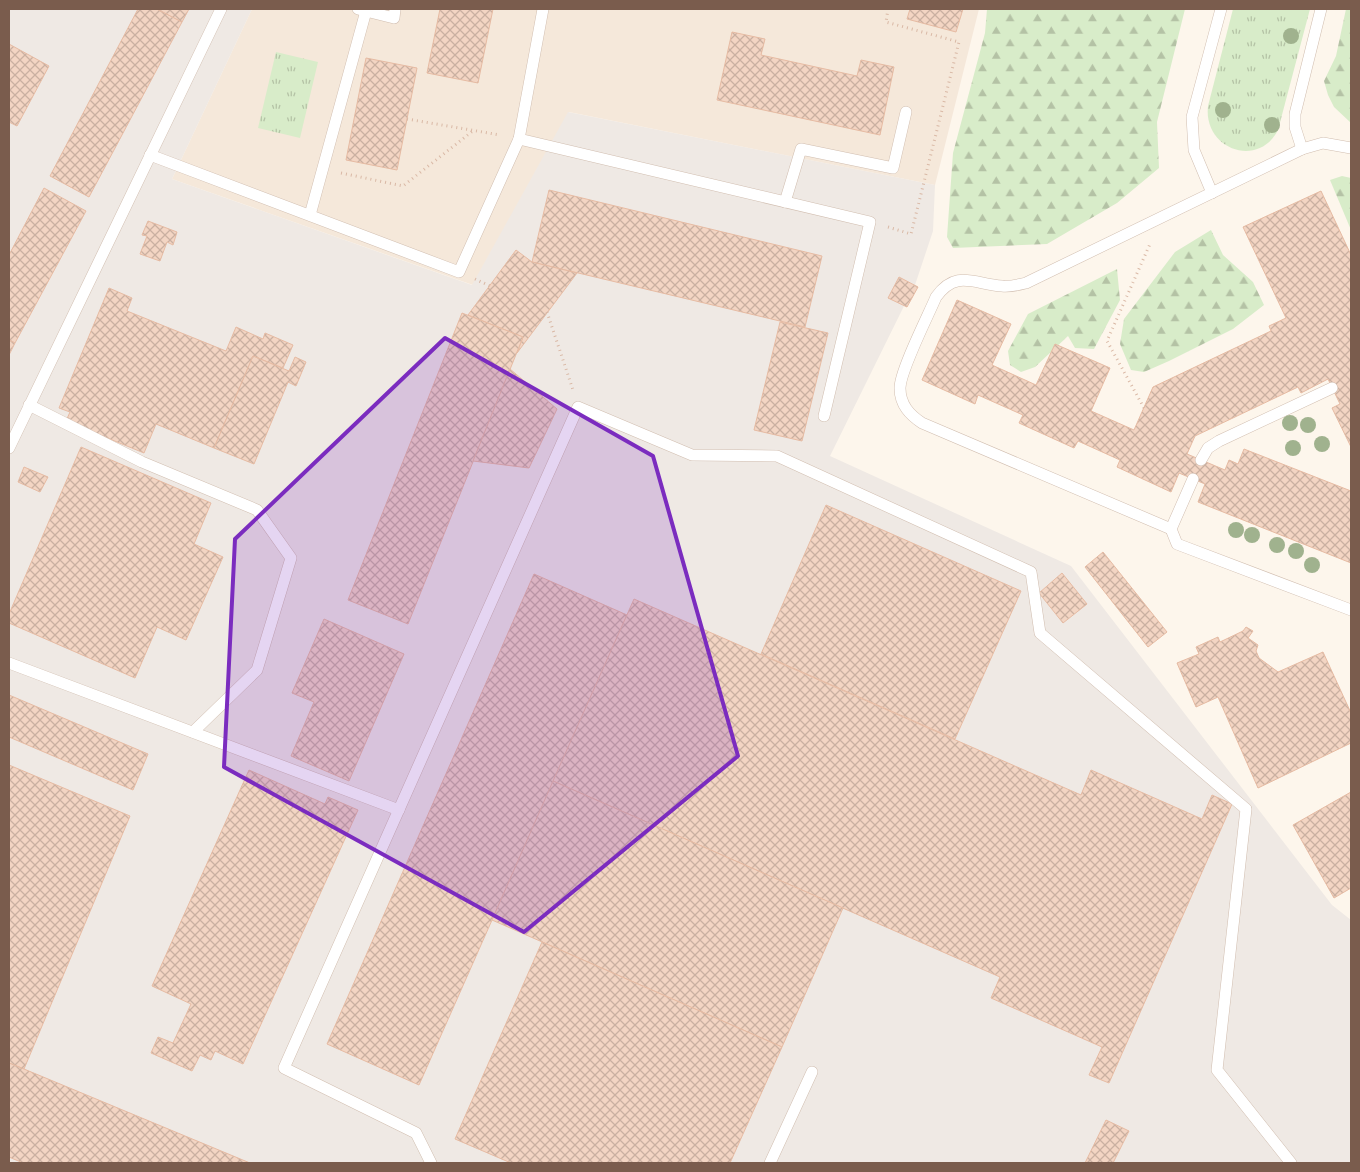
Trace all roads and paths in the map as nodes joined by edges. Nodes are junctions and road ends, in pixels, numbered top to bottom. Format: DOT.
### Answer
graph roads {
  1 [pos="221,9"];
  2 [pos="395,9"];
  3 [pos="543,9"];
  4 [pos="1221,9"];
  5 [pos="1321,9"];
  6 [pos="362,10"];
  7 [pos="906,112"];
  8 [pos="407,118"];
  9 [pos="474,130"];
  10 [pos="519,139"];
  11 [pos="1351,148"];
  12 [pos="1302,149"];
  13 [pos="150,155"];
  14 [pos="323,169"];
  15 [pos="1212,193"];
  16 [pos="784,202"];
  17 [pos="310,215"];
  18 [pos="1161,218"];
  19 [pos="548,312"];
  20 [pos="1332,388"];
  21 [pos="29,405"];
  22 [pos="578,407"];
  23 [pos="1144,408"];
  24 [pos="824,416"];
  25 [pos="9,448"];
  26 [pos="1201,460"];
  27 [pos="1193,479"];
  28 [pos="1171,529"];
  29 [pos="1351,610"];
  30 [pos="9,663"];
  31 [pos="193,732"];
  32 [pos="399,810"];
  33 [pos="812,1072"];
  34 [pos="431,1163"];
  35 [pos="770,1163"];
  36 [pos="1291,1163"];
  1 -- 13 [label="lane"];
  2 -- 6 [label="lane"];
  3 -- 10 [label="lane"];
  4 -- 15 [label="lane"];
  5 -- 12 [label="lane"];
  6 -- 14 [label="lane"];
  7 -- 16 [label="lane"];
  8 -- 9 [label="path"];
  9 -- 10 [label="path"];
  9 -- 14 [label="path"];
  10 -- 16 [label="lane"];
  10 -- 17 [label="lane"];
  11 -- 12 [label="lane"];
  12 -- 15 [label="lane"];
  13 -- 17 [label="lane"];
  13 -- 21 [label="lane"];
  14 -- 17 [label="lane"];
  15 -- 18 [label="lane"];
  16 -- 24 [label="lane"];
  18 -- 23 [label="path"];
  18 -- 28 [label="lane"];
  19 -- 22 [label="path"];
  20 -- 26 [label="lane"];
  21 -- 25 [label="lane"];
  21 -- 31 [label="lane"];
  22 -- 32 [label="lane"];
  22 -- 36 [label="lane"];
  27 -- 28 [label="lane"];
  28 -- 29 [label="lane"];
  30 -- 31 [label="lane"];
  31 -- 32 [label="lane"];
  32 -- 34 [label="lane"];
  33 -- 35 [label="lane"];
}
